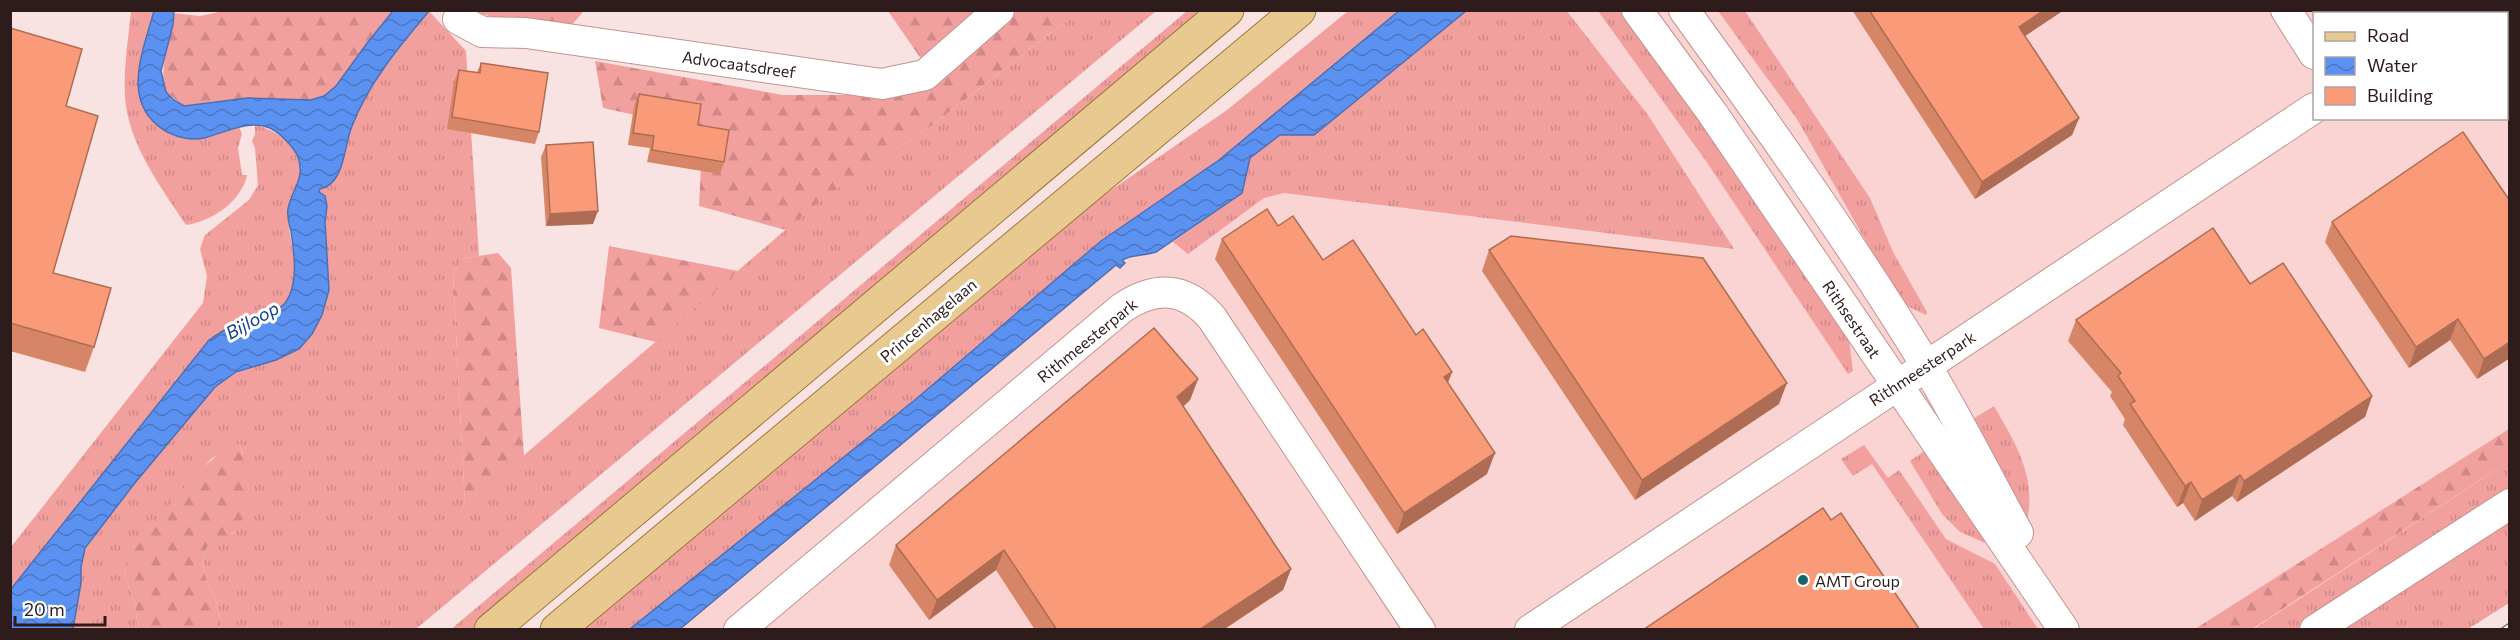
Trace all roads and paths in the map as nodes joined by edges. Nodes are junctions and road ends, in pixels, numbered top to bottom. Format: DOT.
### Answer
graph roads {
  1 [pos="999,10"];
  2 [pos="1227,10"];
  3 [pos="1299,10"];
  4 [pos="1637,10"];
  5 [pos="1684,10"];
  6 [pos="2286,10"];
  7 [pos="458,19"];
  8 [pos="2313,52"];
  9 [pos="2313,109"];
  10 [pos="1926,365"];
  11 [pos="1896,385"];
  12 [pos="2510,504"];
  13 [pos="491,630"];
  14 [pos="557,630"];
  15 [pos="739,630"];
  16 [pos="1420,630"];
  17 [pos="1530,630"];
  18 [pos="2064,630"];
  19 [pos="2071,630"];
  20 [pos="2315,630"];
  1 -- 7 [label="street, Advocaatsdreef"];
  2 -- 13 [label="main road"];
  3 -- 14 [label="main road, Princenhagelaan"];
  4 -- 11 [label="street, Rithsestraat"];
  5 -- 10 [label="street"];
  6 -- 8 [label="street"];
  9 -- 10 [label="street, Rithmeesterpark"];
  10 -- 11 [label="street, Rithmeesterpark"];
  10 -- 19 [label="street"];
  11 -- 17 [label="street, Rithmeesterpark"];
  11 -- 18 [label="street, Rithsestraat"];
  12 -- 20 [label="street"];
  15 -- 16 [label="street, Rithmeesterpark"];
}
